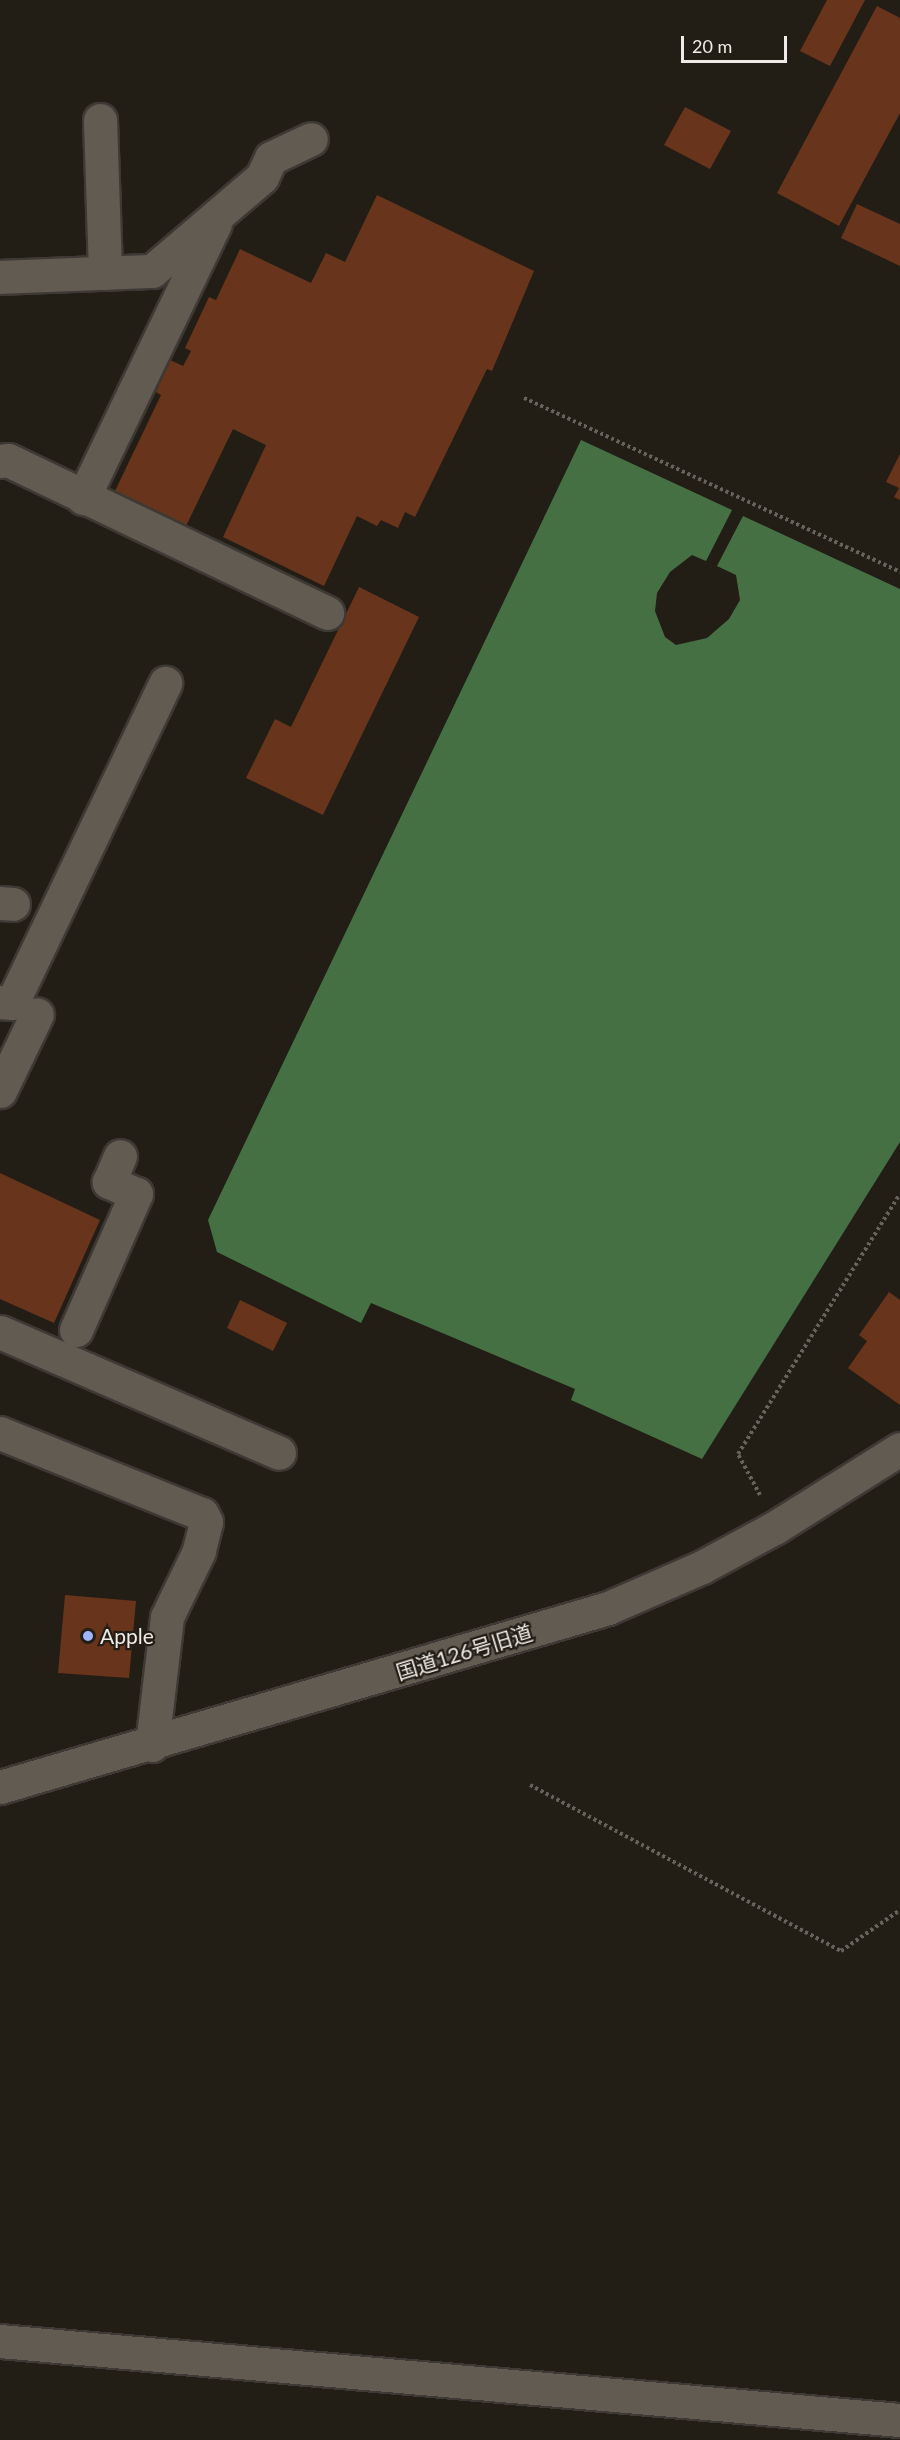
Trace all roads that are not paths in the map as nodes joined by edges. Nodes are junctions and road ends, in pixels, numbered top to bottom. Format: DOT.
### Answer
graph roads {
  1 [pos="100,120"];
  2 [pos="312,139"];
  3 [pos="222,212"];
  4 [pos="105,273"];
  5 [pos="0,277"];
  6 [pos="0,460"];
  7 [pos="83,498"];
  8 [pos="327,613"];
  9 [pos="165,682"];
  10 [pos="16,1006"];
  11 [pos="0,1091"];
  12 [pos="120,1156"];
  13 [pos="76,1330"];
  14 [pos="0,1332"];
  15 [pos="0,1433"];
  16 [pos="900,1449"];
  17 [pos="279,1453"];
  18 [pos="152,1745"];
  19 [pos="0,1787"];
  20 [pos="0,2341"];
  21 [pos="900,2420"];
  1 -- 4 [label="street"];
  2 -- 3 [label="street"];
  3 -- 4 [label="street"];
  3 -- 7 [label="street"];
  4 -- 5 [label="street"];
  6 -- 7 [label="street"];
  7 -- 8 [label="street"];
  9 -- 10 [label="street"];
  10 -- 11 [label="street"];
  12 -- 13 [label="street"];
  14 -- 17 [label="street"];
  15 -- 18 [label="street"];
  16 -- 18 [label="street, 国道126号旧道"];
  18 -- 19 [label="street, 国道126号旧道"];
  20 -- 21 [label="street"];
}
